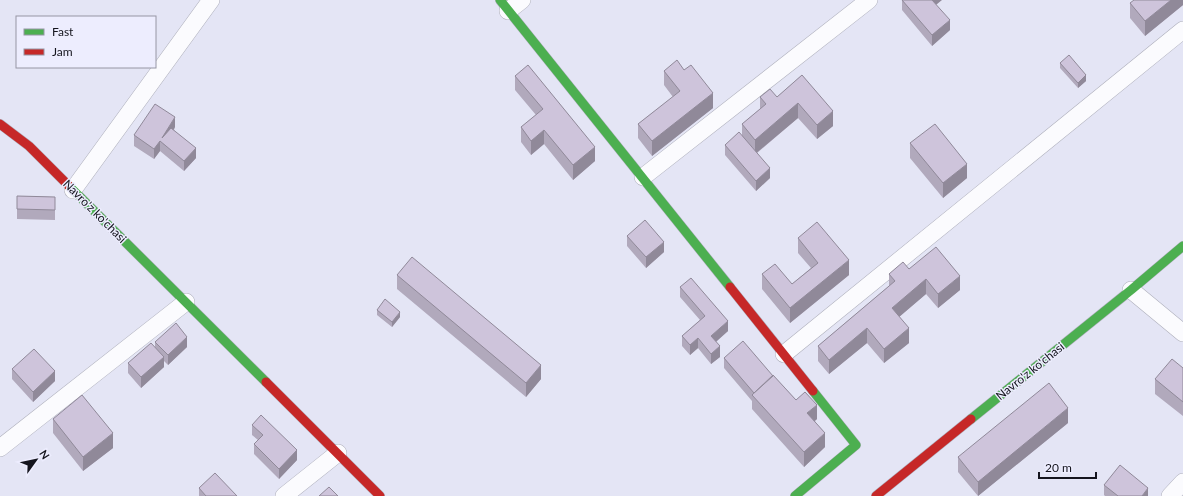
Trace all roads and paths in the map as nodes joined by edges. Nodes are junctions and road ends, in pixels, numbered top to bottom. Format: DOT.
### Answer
graph roads {
  1 [pos="211,0"];
  2 [pos="522,0"];
  3 [pos="869,0"];
  4 [pos="504,6"];
  5 [pos="1183,30"];
  6 [pos="0,124"];
  7 [pos="642,177"];
  8 [pos="73,190"];
  9 [pos="1183,246"];
  10 [pos="1131,290"];
  11 [pos="186,302"];
  12 [pos="1183,333"];
  13 [pos="784,354"];
  14 [pos="0,448"];
  15 [pos="338,454"];
  16 [pos="1183,482"];
  17 [pos="284,496"];
  18 [pos="380,496"];
  19 [pos="795,496"];
  20 [pos="876,496"];
  21 [pos="1170,496"];
  1 -- 8 [label="street"];
  2 -- 4 [label="street"];
  3 -- 7 [label="street"];
  4 -- 7 [label="street"];
  5 -- 13 [label="street"];
  6 -- 8 [label="street, Navro'z ko'chasi"];
  7 -- 13 [label="street"];
  8 -- 11 [label="street, Navro'z ko'chasi"];
  9 -- 10 [label="street, Navro'z ko'chasi"];
  10 -- 12 [label="street"];
  10 -- 20 [label="street, Navro'z ko'chasi"];
  11 -- 14 [label="street"];
  11 -- 15 [label="street, Navro'z ko'chasi"];
  13 -- 19 [label="street"];
  15 -- 17 [label="street"];
  15 -- 18 [label="street, Navro'z ko'chasi"];
  16 -- 21 [label="street"];
}
